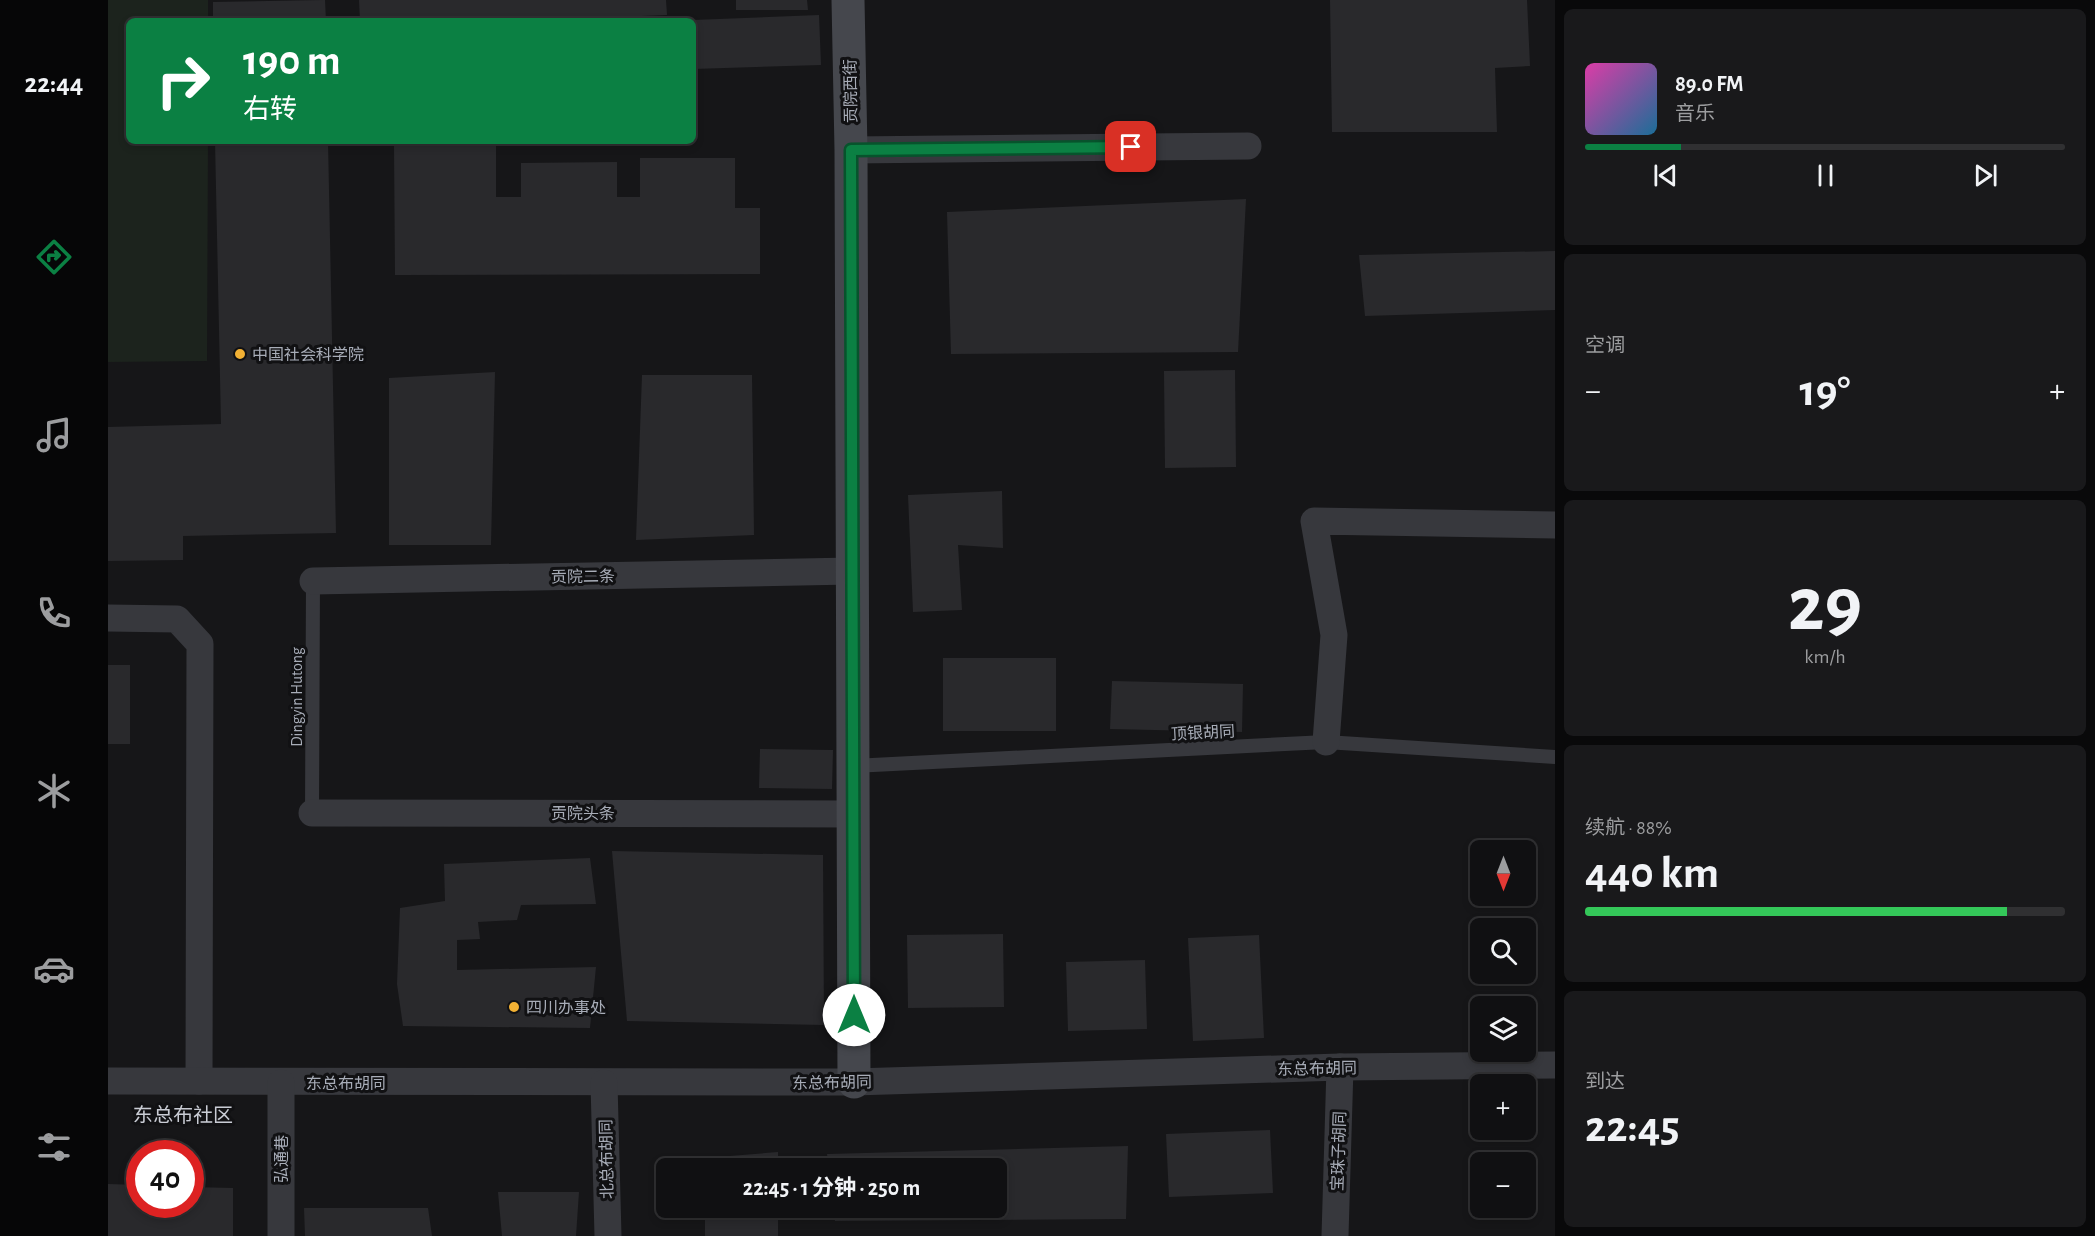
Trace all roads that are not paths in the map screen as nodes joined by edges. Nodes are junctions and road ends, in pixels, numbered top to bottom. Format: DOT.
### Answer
graph roads {
  1 [pos="848,0"];
  2 [pos="1248,146"];
  3 [pos="851,150"];
  4 [pos="1555,525"];
  5 [pos="852,571"];
  6 [pos="313,581"];
  7 [pos="108,618"];
  8 [pos="1326,742"];
  9 [pos="1555,757"];
  10 [pos="853,766"];
  11 [pos="312,813"];
  12 [pos="853,814"];
  13 [pos="1555,1065"];
  14 [pos="1340,1067"];
  15 [pos="108,1081"];
  16 [pos="199,1081"];
  17 [pos="854,1082"];
  18 [pos="281,1083"];
  19 [pos="604,1083"];
  20 [pos="281,1236"];
  21 [pos="608,1236"];
  22 [pos="1335,1236"];
  1 -- 3 [label="street, 贡院西街"];
  2 -- 3 [label="street"];
  3 -- 5 [label="street, 贡院西街"];
  4 -- 8 [label="street"];
  5 -- 6 [label="street, 贡院二条"];
  5 -- 10 [label="street, 贡院西街"];
  6 -- 11 [label="lane, Dingyin Hutong"];
  7 -- 16 [label="street"];
  8 -- 9 [label="lane, 顶银胡同"];
  8 -- 10 [label="lane, 顶银胡同"];
  10 -- 12 [label="street, 贡院西街"];
  11 -- 12 [label="street, 贡院头条"];
  12 -- 17 [label="street, 贡院西街"];
  13 -- 14 [label="street, 东总布胡同"];
  14 -- 17 [label="street, 东总布胡同"];
  14 -- 22 [label="street, 宝珠子胡同"];
  15 -- 16 [label="street, 东总布胡同"];
  16 -- 18 [label="street, 东总布胡同"];
  17 -- 19 [label="street, 东总布胡同"];
  18 -- 19 [label="street, 东总布胡同"];
  18 -- 20 [label="street, 弘通巷"];
  19 -- 21 [label="street, 北总布胡同"];
}
